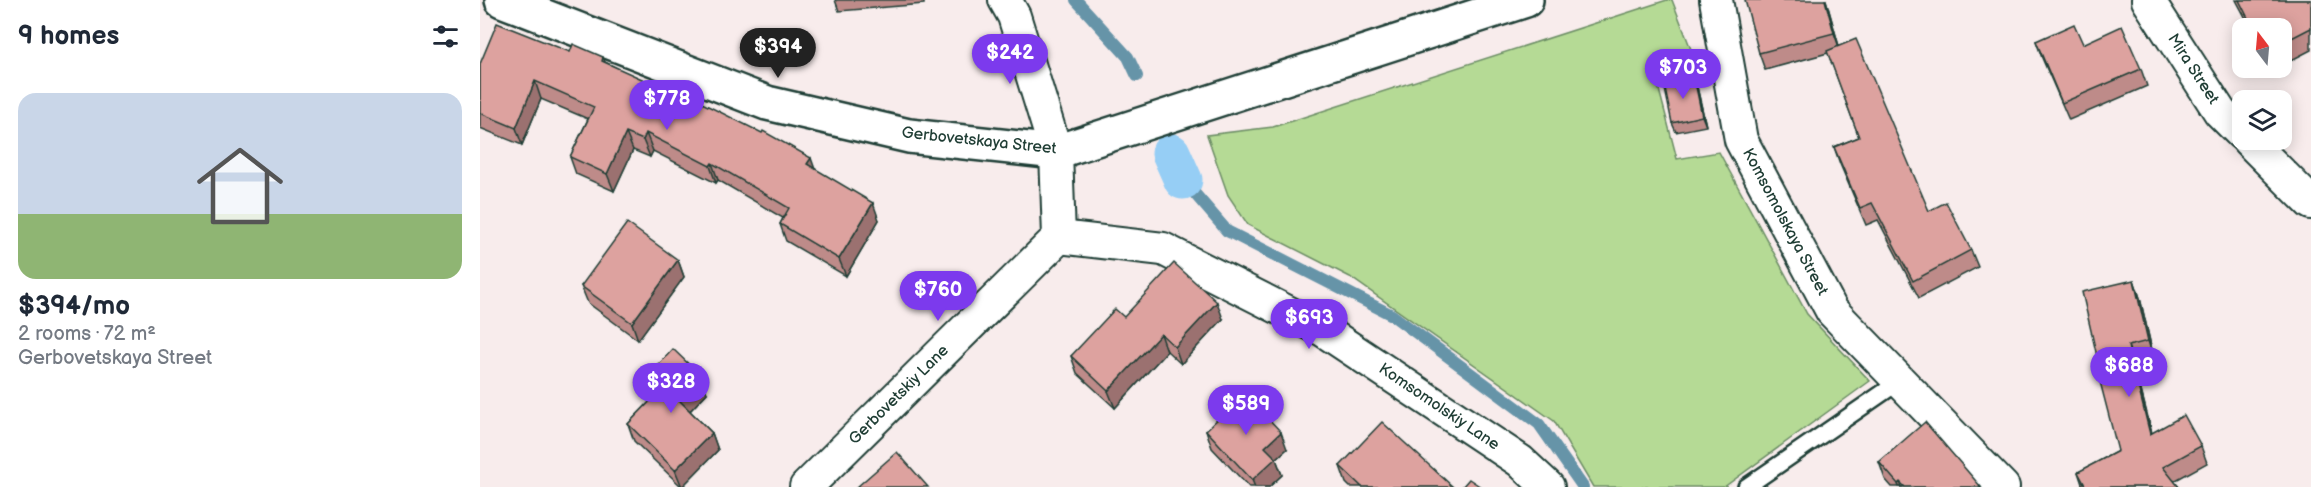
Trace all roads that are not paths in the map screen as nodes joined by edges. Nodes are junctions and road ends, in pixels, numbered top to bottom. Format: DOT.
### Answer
graph roads {
  1 [pos="502,0"];
  2 [pos="1005,0"];
  3 [pos="1526,0"];
  4 [pos="1716,0"];
  5 [pos="2148,0"];
  6 [pos="2232,124"];
  7 [pos="2258,150"];
  8 [pos="1056,152"];
  9 [pos="2311,203"];
  10 [pos="1059,237"];
  11 [pos="1900,381"];
  12 [pos="807,487"];
  13 [pos="1548,487"];
  14 [pos="1746,487"];
  15 [pos="2002,487"];
  1 -- 8 [label="street, Gerbovetskaya Street"];
  2 -- 8 [label="street"];
  3 -- 8 [label="street, Gerbovetskaya Street"];
  4 -- 11 [label="street, Komsomolskaya Street"];
  5 -- 6 [label="street, Mira Street"];
  7 -- 9 [label="street"];
  8 -- 10 [label="street"];
  10 -- 12 [label="street, Gerbovetskiy Lane"];
  10 -- 13 [label="street, Komsomolskiy Lane"];
  11 -- 14 [label="lane"];
  11 -- 15 [label="street, Komsomolskaya Street"];
}
